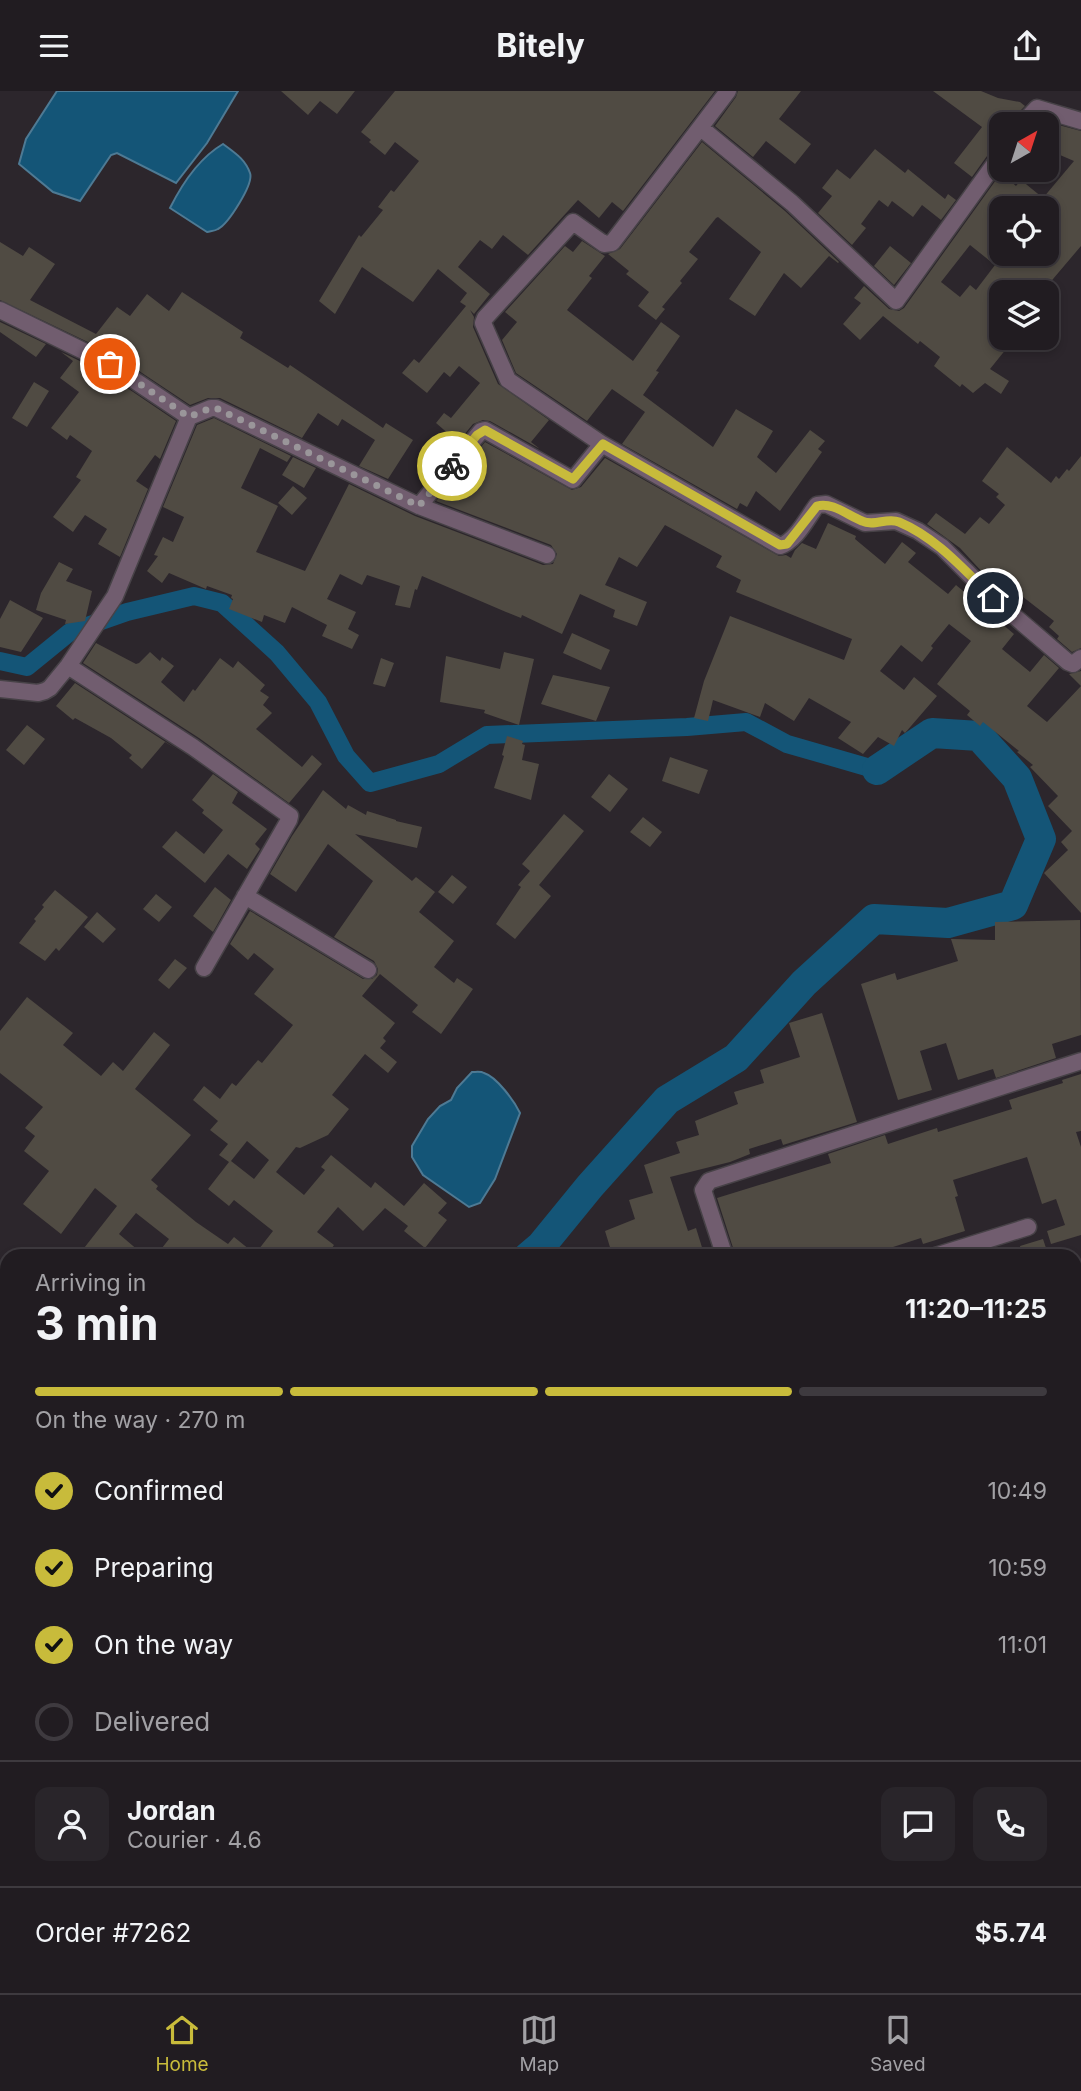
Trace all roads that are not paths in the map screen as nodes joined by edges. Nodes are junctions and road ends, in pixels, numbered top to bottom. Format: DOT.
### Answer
graph roads {
  1 [pos="728,91"];
  2 [pos="1033,112"];
  3 [pos="1051,112"];
  4 [pos="1059,114"];
  5 [pos="1081,121"];
  6 [pos="701,128"];
  7 [pos="989,172"];
  8 [pos="0,310"];
  9 [pos="189,417"];
  10 [pos="603,444"];
  11 [pos="419,506"];
  12 [pos="547,555"];
  13 [pos="1081,658"];
  14 [pos="68,666"];
  15 [pos="0,689"];
  16 [pos="245,896"];
  17 [pos="204,968"];
  18 [pos="368,970"];
  19 [pos="1081,1061"];
  20 [pos="1028,1227"];
  21 [pos="722,1249"];
  22 [pos="958,1249"];
  1 -- 6 [label="street"];
  2 -- 3 [label="street"];
  4 -- 5 [label="street"];
  6 -- 7 [label="street"];
  6 -- 10 [label="street"];
  8 -- 9 [label="street"];
  9 -- 11 [label="street"];
  9 -- 14 [label="street"];
  10 -- 11 [label="street"];
  10 -- 13 [label="street"];
  11 -- 12 [label="street"];
  14 -- 15 [label="street"];
  14 -- 16 [label="street"];
  16 -- 17 [label="street"];
  16 -- 18 [label="street"];
  19 -- 21 [label="street"];
  20 -- 22 [label="street"];
}
